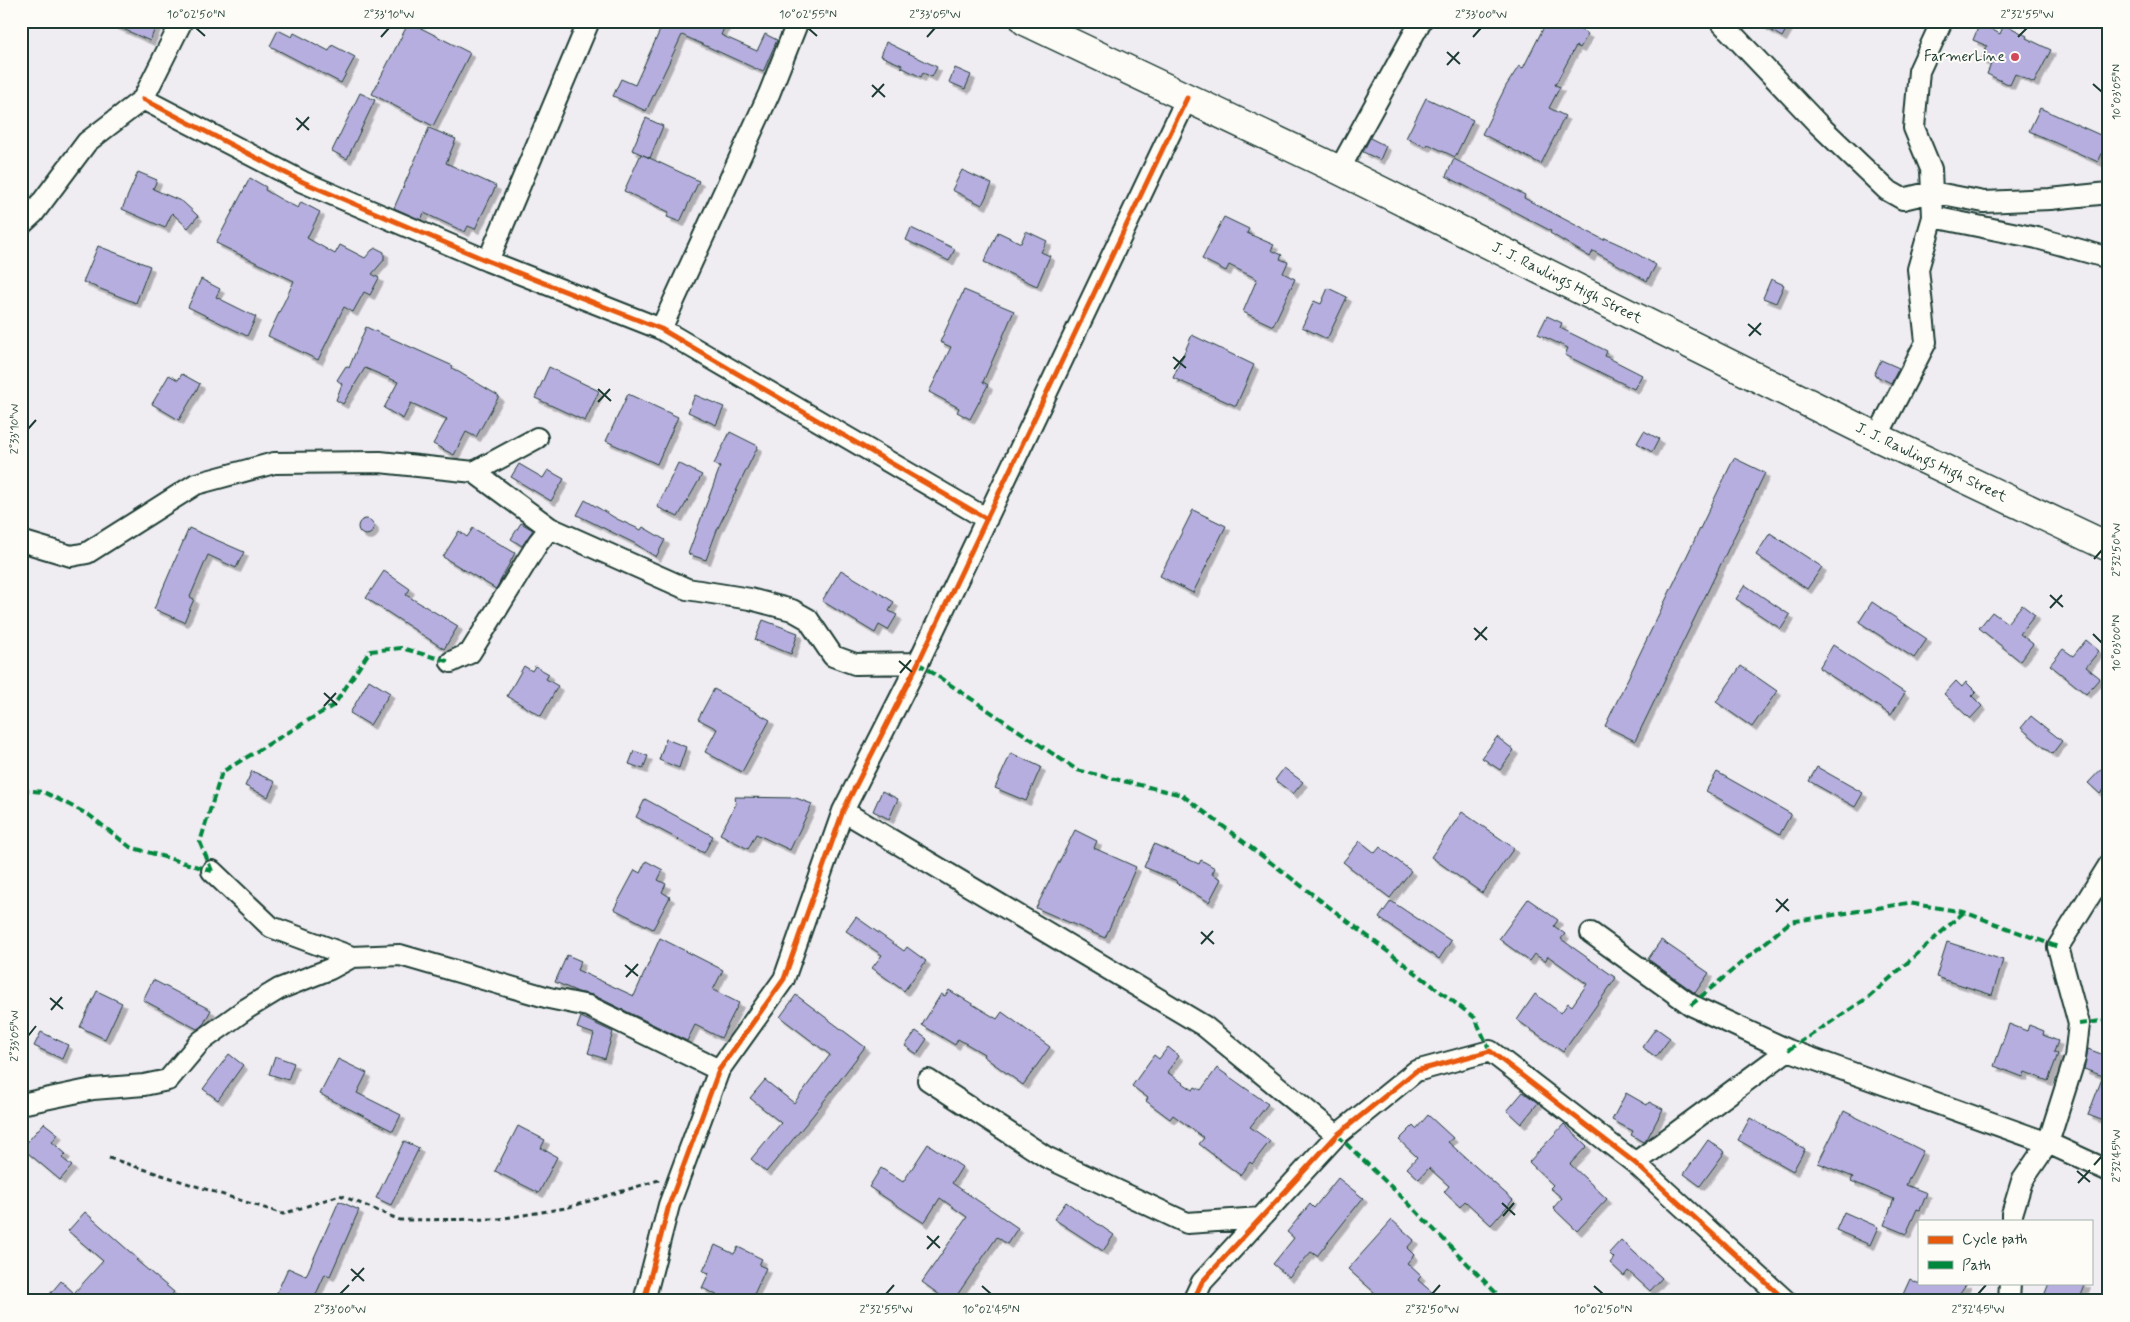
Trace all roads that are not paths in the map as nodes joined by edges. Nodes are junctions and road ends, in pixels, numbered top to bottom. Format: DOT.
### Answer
graph roads {
  1 [pos="182,21"];
  2 [pos="589,21"];
  3 [pos="798,21"];
  4 [pos="1025,21"];
  5 [pos="1421,21"];
  6 [pos="1720,21"];
  7 [pos="1942,21"];
  8 [pos="1186,98"];
  9 [pos="143,99"];
  10 [pos="1339,170"];
  11 [pos="1932,192"];
  12 [pos="2109,193"];
  13 [pos="1932,217"];
  14 [pos="21,225"];
  15 [pos="2109,258"];
  16 [pos="488,261"];
  17 [pos="661,329"];
  18 [pos="1878,437"];
  19 [pos="537,438"];
  20 [pos="474,472"];
  21 [pos="987,519"];
  22 [pos="550,528"];
  23 [pos="21,541"];
  24 [pos="2109,547"];
  25 [pos="451,662"];
  26 [pos="918,663"];
  27 [pos="843,811"];
  28 [pos="2109,865"];
  29 [pos="212,871"];
  30 [pos="1591,933"];
  31 [pos="352,957"];
  32 [pos="1788,1050"];
  33 [pos="719,1070"];
  34 [pos="928,1080"];
  35 [pos="21,1104"];
  36 [pos="1337,1135"];
  37 [pos="2048,1143"];
  38 [pos="1635,1163"];
  39 [pos="2109,1171"];
  40 [pos="1260,1218"];
  41 [pos="2012,1220"];
  42 [pos="2010,1284"];
  43 [pos="644,1301"];
  44 [pos="1193,1301"];
  45 [pos="1786,1301"];
  46 [pos="2009,1301"];
  1 -- 9 [label="street"];
  2 -- 16 [label="street"];
  3 -- 17 [label="street"];
  4 -- 8 [label="main road, J. J. Rawlings High Street"];
  5 -- 10 [label="street"];
  6 -- 11 [label="street"];
  7 -- 11 [label="street"];
  8 -- 10 [label="main road, J. J. Rawlings High Street"];
  8 -- 21 [label="street"];
  9 -- 14 [label="street"];
  9 -- 16 [label="street"];
  10 -- 18 [label="main road, J. J. Rawlings High Street"];
  11 -- 12 [label="street"];
  11 -- 13 [label="street"];
  13 -- 15 [label="street"];
  13 -- 18 [label="street"];
  16 -- 17 [label="street"];
  17 -- 21 [label="street"];
  18 -- 24 [label="main road, J. J. Rawlings High Street"];
  19 -- 20 [label="street"];
  20 -- 22 [label="street"];
  20 -- 23 [label="street"];
  21 -- 26 [label="street"];
  22 -- 25 [label="street"];
  22 -- 26 [label="street"];
  26 -- 27 [label="street"];
  27 -- 33 [label="street"];
  27 -- 36 [label="street"];
  28 -- 37 [label="street"];
  29 -- 31 [label="street"];
  30 -- 32 [label="street"];
  31 -- 33 [label="street"];
  31 -- 35 [label="street"];
  32 -- 37 [label="street"];
  32 -- 38 [label="street"];
  33 -- 43 [label="street"];
  34 -- 40 [label="street"];
  36 -- 38 [label="street"];
  36 -- 40 [label="street"];
  37 -- 39 [label="street"];
  37 -- 41 [label="street"];
  38 -- 45 [label="street"];
  40 -- 44 [label="street"];
  42 -- 46 [label="street"];
}
